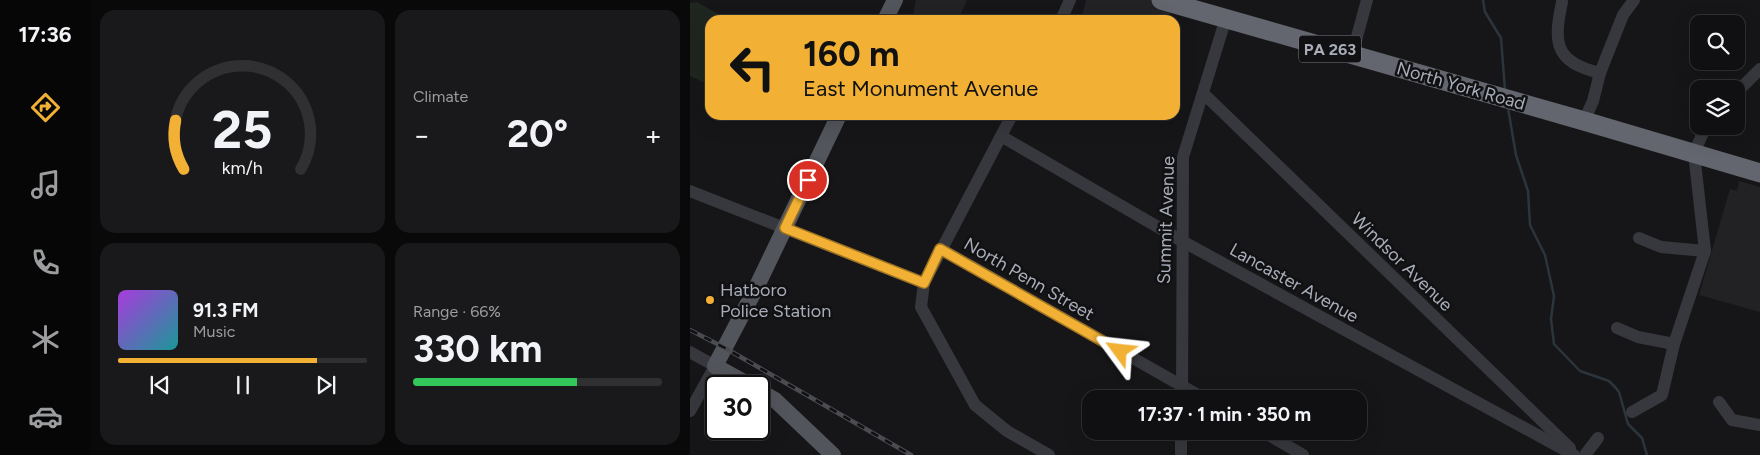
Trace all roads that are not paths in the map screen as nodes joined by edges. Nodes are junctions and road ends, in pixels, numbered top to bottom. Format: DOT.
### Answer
graph roads {
  1 [pos="895,0"];
  2 [pos="1070,0"];
  3 [pos="1161,0"];
  4 [pos="1367,0"];
  5 [pos="1634,0"];
  6 [pos="1562,2"];
  7 [pos="888,15"];
  8 [pos="1063,15"];
  9 [pos="1226,18"];
  10 [pos="1352,56"];
  11 [pos="1760,68"];
  12 [pos="1600,73"];
  13 [pos="1745,84"];
  14 [pos="1204,94"];
  15 [pos="837,120"];
  16 [pos="1009,120"];
  17 [pos="1584,121"];
  18 [pos="1702,135"];
  19 [pos="1001,136"];
  20 [pos="1694,153"];
  21 [pos="1760,173"];
  22 [pos="690,190"];
  23 [pos="785,228"];
  24 [pos="1639,238"];
  25 [pos="1182,241"];
  26 [pos="940,249"];
  27 [pos="1705,251"];
  28 [pos="924,283"];
  29 [pos="1617,328"];
  30 [pos="1674,344"];
  31 [pos="690,352"];
  32 [pos="714,366"];
  33 [pos="731,375"];
  34 [pos="1179,390"];
  35 [pos="1182,390"];
  36 [pos="770,397"];
  37 [pos="1719,402"];
  38 [pos="690,411"];
  39 [pos="1632,412"];
  40 [pos="1760,426"];
  41 [pos="1598,438"];
  42 [pos="1181,440"];
  43 [pos="1277,440"];
  44 [pos="833,455"];
  45 [pos="1049,455"];
  46 [pos="1181,455"];
  47 [pos="1303,455"];
  48 [pos="1575,455"];
  49 [pos="1585,455"];
  1 -- 7 [label="main road"];
  2 -- 8 [label="street"];
  3 -- 9 [label="highway, North York Road / PA 263"];
  4 -- 10 [label="street"];
  5 -- 12 [label="street"];
  6 -- 12 [label="street"];
  9 -- 10 [label="highway, North York Road / PA 263"];
  9 -- 14 [label="street, Summit Avenue"];
  10 -- 17 [label="highway, North York Road / PA 263"];
  11 -- 13 [label="street"];
  12 -- 17 [label="street"];
  14 -- 25 [label="street, Summit Avenue"];
  14 -- 48 [label="street, Windsor Avenue"];
  15 -- 23 [label="main road"];
  16 -- 19 [label="street"];
  17 -- 20 [label="highway, North York Road / PA 263"];
  18 -- 20 [label="street"];
  19 -- 25 [label="street, Lancaster Avenue"];
  19 -- 26 [label="street"];
  20 -- 21 [label="highway, North York Road / PA 263"];
  20 -- 27 [label="street"];
  22 -- 23 [label="street"];
  23 -- 28 [label="street"];
  23 -- 32 [label="main road"];
  24 -- 27 [label="street"];
  25 -- 35 [label="street, Summit Avenue"];
  25 -- 48 [label="street, Lancaster Avenue"];
  26 -- 28 [label="street"];
  26 -- 34 [label="street, North Penn Street"];
  27 -- 30 [label="street"];
  28 -- 45 [label="street"];
  29 -- 30 [label="street"];
  30 -- 39 [label="street"];
  31 -- 32 [label="street"];
  32 -- 33 [label="main road"];
  32 -- 38 [label="street"];
  36 -- 44 [label="main road"];
  37 -- 40 [label="street"];
  41 -- 49 [label="street"];
  42 -- 46 [label="street"];
  43 -- 47 [label="street"];
}
